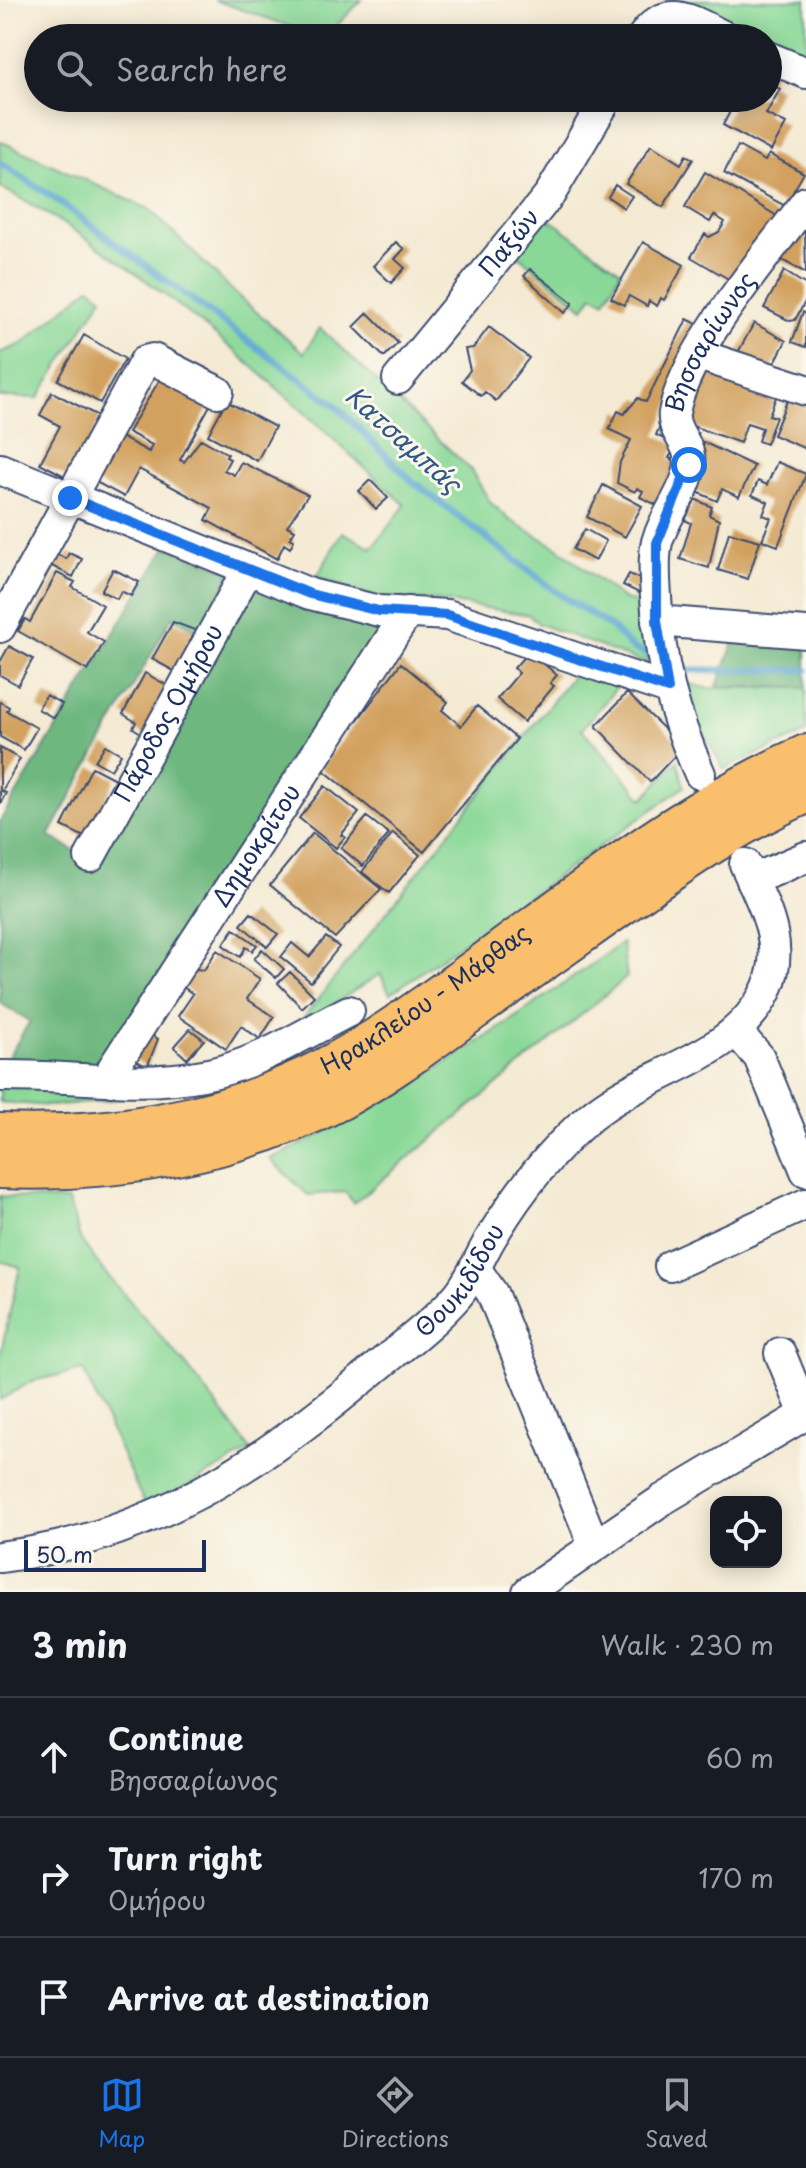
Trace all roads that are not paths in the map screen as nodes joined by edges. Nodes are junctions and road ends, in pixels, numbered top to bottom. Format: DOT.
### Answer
graph roads {
  1 [pos="651,24"];
  2 [pos="695,24"];
  3 [pos="782,63"];
  4 [pos="806,73"];
  5 [pos="599,112"];
  6 [pos="806,202"];
  7 [pos="699,355"];
  8 [pos="398,379"];
  9 [pos="806,390"];
  10 [pos="218,392"];
  11 [pos="0,469"];
  12 [pos="70,498"];
  13 [pos="247,571"];
  14 [pos="408,612"];
  15 [pos="0,627"];
  16 [pos="658,628"];
  17 [pos="806,633"];
  18 [pos="666,682"];
  19 [pos="806,754"];
  20 [pos="700,774"];
  21 [pos="806,794"];
  22 [pos="90,857"];
  23 [pos="806,857"];
  24 [pos="349,1011"];
  25 [pos="737,1032"];
  26 [pos="0,1076"];
  27 [pos="111,1081"];
  28 [pos="0,1133"];
  29 [pos="0,1169"];
  30 [pos="806,1171"];
  31 [pos="806,1204"];
  32 [pos="670,1266"];
  33 [pos="475,1268"];
  34 [pos="780,1353"];
  35 [pos="806,1414"];
  36 [pos="594,1545"];
  37 [pos="0,1557"];
  38 [pos="537,1589"];
  1 -- 2 [label="street"];
  3 -- 4 [label="street"];
  5 -- 8 [label="street, Παξών"];
  6 -- 7 [label="street, Βησσαρίωνος"];
  7 -- 9 [label="street"];
  7 -- 16 [label="street, Βησσαρίωνος"];
  10 -- 12 [label="street"];
  11 -- 12 [label="street"];
  12 -- 13 [label="street"];
  12 -- 15 [label="street"];
  13 -- 14 [label="street"];
  13 -- 22 [label="street, Πάροδος Ομήρου"];
  14 -- 18 [label="street"];
  14 -- 27 [label="street, Δημοκρίτου"];
  16 -- 17 [label="street"];
  16 -- 18 [label="street, Βησσαρίωνος"];
  18 -- 20 [label="street, Βησσαρίωνος"];
  19 -- 28 [label="main road, Ηρακλείου - Μάρθας"];
  21 -- 29 [label="main road, Ηρακλείου - Μάρθας"];
  23 -- 25 [label="street, Θουκιδίδου"];
  24 -- 27 [label="street"];
  25 -- 30 [label="street"];
  25 -- 33 [label="street, Θουκιδίδου"];
  26 -- 27 [label="street"];
  31 -- 32 [label="street"];
  33 -- 36 [label="street"];
  33 -- 37 [label="street, Θουκιδίδου"];
  34 -- 35 [label="street"];
  35 -- 36 [label="street"];
  36 -- 38 [label="street"];
}
